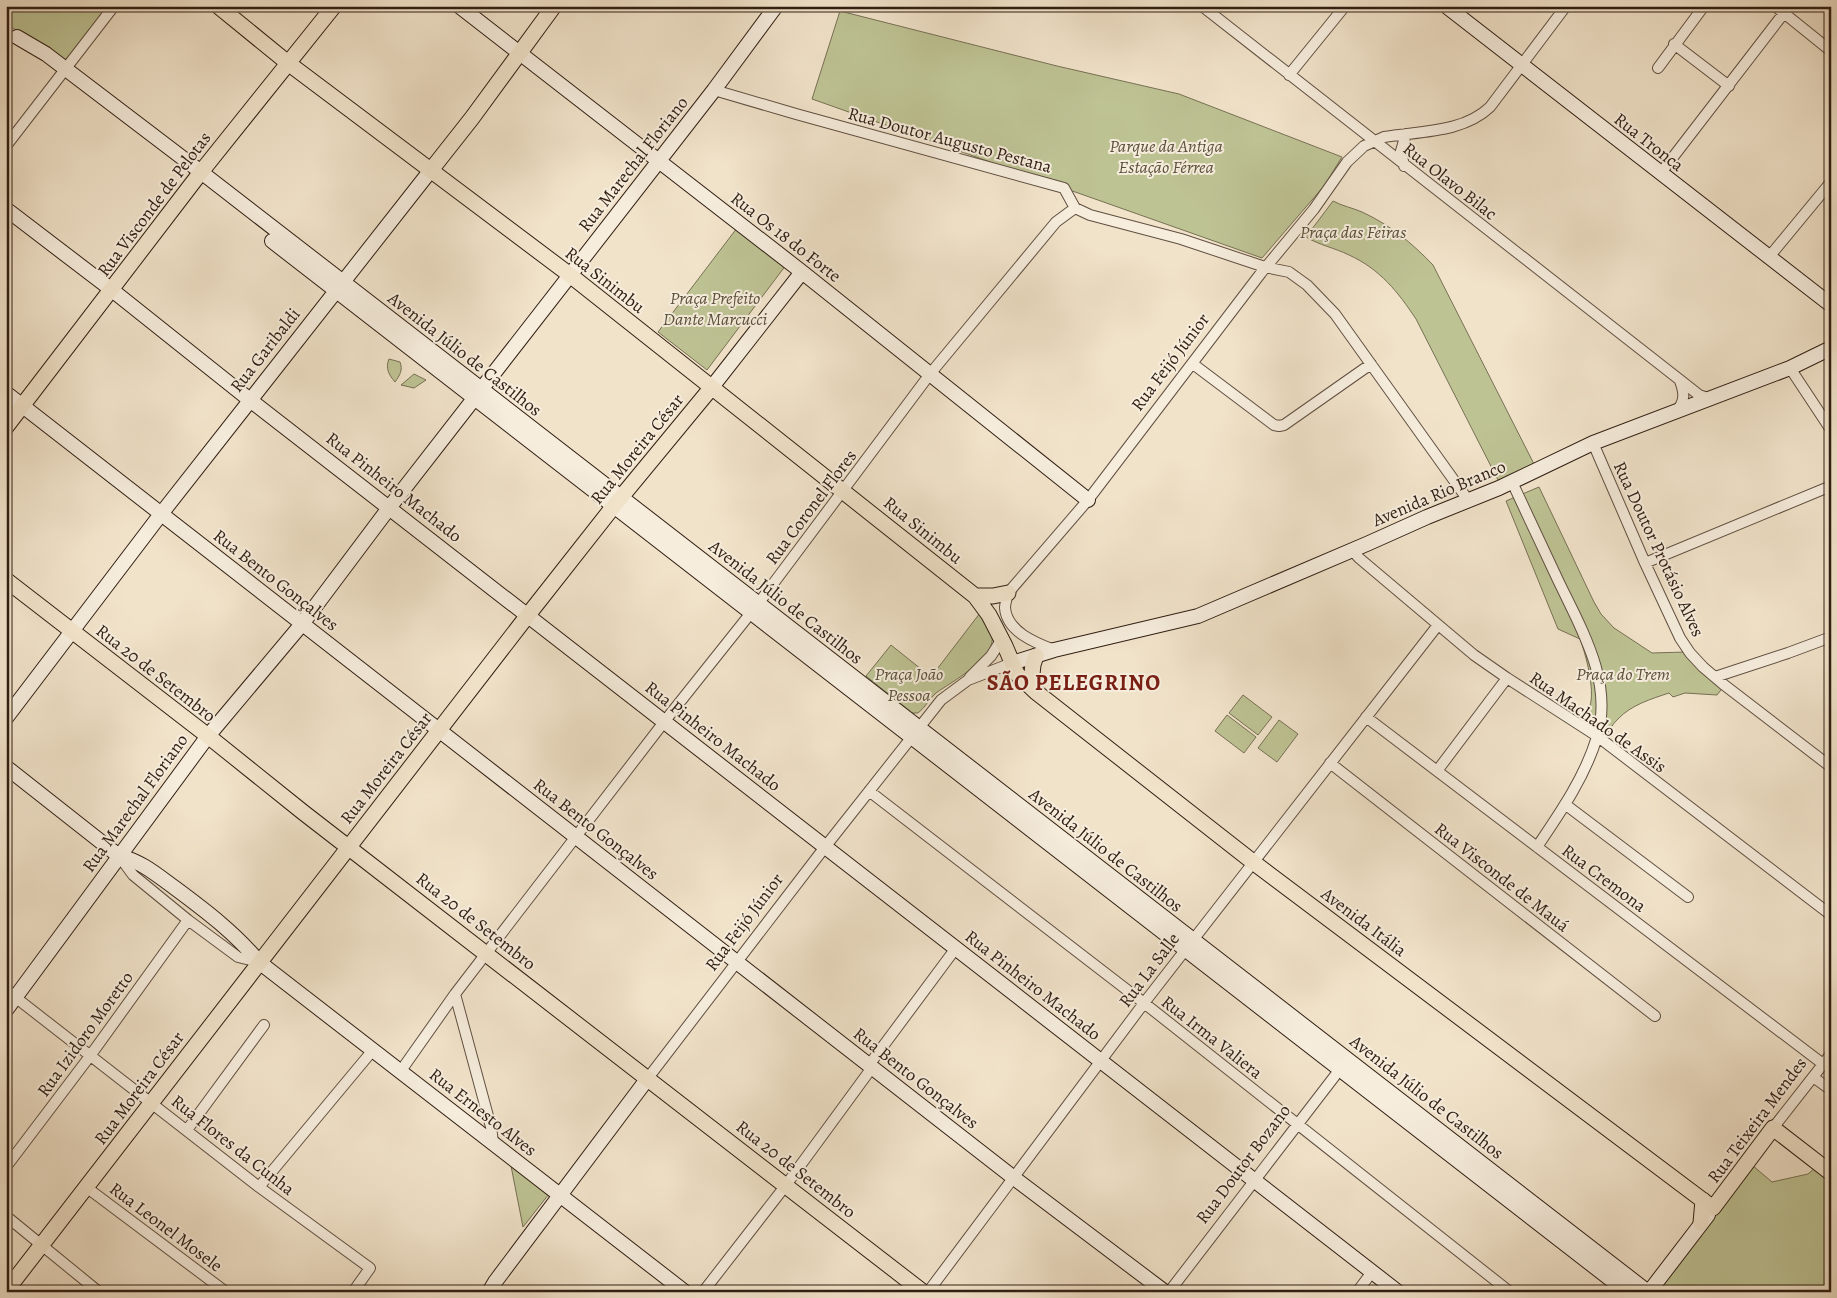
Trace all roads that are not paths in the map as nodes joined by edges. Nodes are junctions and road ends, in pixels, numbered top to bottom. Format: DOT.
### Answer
graph roads {
  1 [pos="114,6"];
  2 [pos="218,6"];
  3 [pos="334,6"];
  4 [pos="459,6"];
  5 [pos="554,6"];
  6 [pos="776,6"];
  7 [pos="1202,6"];
  8 [pos="1345,6"];
  9 [pos="1446,6"];
  10 [pos="1566,6"];
  11 [pos="1704,6"];
  12 [pos="1775,6"];
  13 [pos="1784,13"];
  14 [pos="12,33"];
  15 [pos="1674,44"];
  16 [pos="1831,51"];
  17 [pos="520,53"];
  18 [pos="288,63"];
  19 [pos="1521,66"];
  20 [pos="1658,68"];
  21 [pos="64,72"];
  22 [pos="1289,75"];
  23 [pos="1729,86"];
  24 [pos="714,90"];
  25 [pos="1406,134"];
  26 [pos="1373,141"];
  27 [pos="6,146"];
  28 [pos="658,162"];
  29 [pos="1404,166"];
  30 [pos="432,170"];
  31 [pos="1660,174"];
  32 [pos="198,176"];
  33 [pos="1831,182"];
  34 [pos="1074,208"];
  35 [pos="6,210"];
  36 [pos="1769,257"];
  37 [pos="1266,267"];
  38 [pos="802,272"];
  39 [pos="570,275"];
  40 [pos="339,287"];
  41 [pos="112,290"];
  42 [pos="1831,306"];
  43 [pos="1831,348"];
  44 [pos="1193,364"];
  45 [pos="1371,364"];
  46 [pos="1790,368"];
  47 [pos="930,374"];
  48 [pos="1680,380"];
  49 [pos="712,387"];
  50 [pos="6,393"];
  51 [pos="478,395"];
  52 [pos="250,400"];
  53 [pos="1711,400"];
  54 [pos="22,405"];
  55 [pos="1674,414"];
  56 [pos="6,426"];
  57 [pos="1831,430"];
  58 [pos="1593,443"];
  59 [pos="1512,482"];
  60 [pos="1831,486"];
  61 [pos="844,491"];
  62 [pos="1088,500"];
  63 [pos="1468,500"];
  64 [pos="617,502"];
  65 [pos="389,508"];
  66 [pos="161,514"];
  67 [pos="1352,550"];
  68 [pos="1645,563"];
  69 [pos="6,580"];
  70 [pos="1008,593"];
  71 [pos="975,596"];
  72 [pos="755,609"];
  73 [pos="528,615"];
  74 [pos="302,624"];
  75 [pos="1438,625"];
  76 [pos="72,631"];
  77 [pos="1831,637"];
  78 [pos="1002,639"];
  79 [pos="1054,650"];
  80 [pos="1036,656"];
  81 [pos="1012,663"];
  82 [pos="1506,678"];
  83 [pos="968,680"];
  84 [pos="1719,681"];
  85 [pos="1036,692"];
  86 [pos="1366,717"];
  87 [pos="6,718"];
  88 [pos="664,722"];
  89 [pos="439,731"];
  90 [pos="914,732"];
  91 [pos="208,736"];
  92 [pos="1597,736"];
  93 [pos="1330,763"];
  94 [pos="6,766"];
  95 [pos="1831,767"];
  96 [pos="1437,771"];
  97 [pos="869,791"];
  98 [pos="1566,805"];
  99 [pos="575,836"];
  100 [pos="349,847"];
  101 [pos="825,847"];
  102 [pos="1537,847"];
  103 [pos="119,856"];
  104 [pos="1253,862"];
  105 [pos="1688,897"];
  106 [pos="1831,915"];
  107 [pos="188,920"];
  108 [pos="1189,945"];
  109 [pos="956,948"];
  110 [pos="486,953"];
  111 [pos="259,962"];
  112 [pos="737,963"];
  113 [pos="11,994"];
  114 [pos="455,994"];
  115 [pos="1144,1003"];
  116 [pos="6,1010"];
  117 [pos="1655,1016"];
  118 [pos="264,1025"];
  119 [pos="373,1050"];
  120 [pos="1831,1054"];
  121 [pos="90,1056"];
  122 [pos="1102,1062"];
  123 [pos="1823,1064"];
  124 [pos="1344,1065"];
  125 [pos="871,1066"];
  126 [pos="400,1072"];
  127 [pos="1814,1076"];
  128 [pos="648,1078"];
  129 [pos="1831,1090"];
  130 [pos="151,1102"];
  131 [pos="1298,1124"];
  132 [pos="1773,1128"];
  133 [pos="187,1130"];
  134 [pos="493,1142"];
  135 [pos="6,1167"];
  136 [pos="1831,1174"];
  137 [pos="1014,1178"];
  138 [pos="1255,1181"];
  139 [pos="786,1186"];
  140 [pos="86,1187"];
  141 [pos="259,1187"];
  142 [pos="559,1196"];
  143 [pos="1708,1204"];
  144 [pos="6,1216"];
  145 [pos="1702,1223"];
  146 [pos="42,1245"];
  147 [pos="1600,1263"];
  148 [pos="1372,1272"];
  149 [pos="1152,1286"];
  150 [pos="6,1291"];
  151 [pos="99,1292"];
  152 [pos="226,1292"];
  153 [pos="353,1292"];
  154 [pos="489,1292"];
  155 [pos="685,1292"];
  156 [pos="703,1292"];
  157 [pos="923,1292"];
  158 [pos="928,1292"];
  159 [pos="1165,1292"];
  160 [pos="1169,1292"];
  161 [pos="1357,1292"];
  162 [pos="1398,1292"];
  163 [pos="1510,1292"];
  164 [pos="1627,1292"];
  165 [pos="1648,1292"];
  1 -- 21 [label="street"];
  2 -- 18 [label="main road, Rua Sinimbu"];
  3 -- 18 [label="main road, Rua Visconde de Pelotas"];
  4 -- 17 [label="street, Rua Os 18 do Forte"];
  5 -- 17 [label="main road, Rua Garibaldi"];
  6 -- 24 [label="street, Rua Marechal Floriano"];
  7 -- 22 [label="street, Rua Olavo Bilac"];
  8 -- 22 [label="street"];
  9 -- 19 [label="street, Rua Tronca"];
  10 -- 19 [label="street, Rua Feijó Júnior"];
  11 -- 15 [label="street"];
  12 -- 13 [label="street"];
  13 -- 16 [label="street"];
  13 -- 23 [label="street"];
  14 -- 21 [label="street, Avenida Júlio de Castilhos"];
  15 -- 20 [label="street"];
  15 -- 23 [label="street"];
  17 -- 28 [label="street, Rua Os 18 do Forte"];
  17 -- 30 [label="main road, Rua Garibaldi"];
  18 -- 30 [label="main road, Rua Sinimbu"];
  18 -- 32 [label="main road, Rua Visconde de Pelotas"];
  19 -- 25 [label="street, Rua Feijó Júnior"];
  19 -- 31 [label="street, Rua Tronca"];
  21 -- 27 [label="street"];
  21 -- 32 [label="street, Avenida Júlio de Castilhos"];
  22 -- 26 [label="street, Rua Olavo Bilac"];
  23 -- 31 [label="street"];
  24 -- 28 [label="street, Rua Marechal Floriano"];
  24 -- 34 [label="street, Rua Doutor Augusto Pestana"];
  25 -- 26 [label="street, Rua Feijó Júnior"];
  25 -- 29 [label="street"];
  26 -- 29 [label="street, Rua Olavo Bilac"];
  26 -- 37 [label="street, Rua Feijó Júnior"];
  28 -- 38 [label="street, Rua Os 18 do Forte"];
  28 -- 39 [label="street, Rua Marechal Floriano"];
  29 -- 48 [label="street, Rua Olavo Bilac"];
  30 -- 39 [label="main road, Rua Sinimbu"];
  30 -- 40 [label="street, Rua Garibaldi"];
  31 -- 36 [label="street, Rua Tronca"];
  32 -- 40 [label="street, Avenida Júlio de Castilhos"];
  32 -- 41 [label="main road, Rua Visconde de Pelotas"];
  33 -- 36 [label="street"];
  34 -- 37 [label="street"];
  34 -- 47 [label="street, Rua Coronel Flores"];
  35 -- 41 [label="street, Rua Pinheiro Machado"];
  36 -- 42 [label="street, Rua Tronca"];
  37 -- 44 [label="street, Rua Feijó Júnior"];
  37 -- 45 [label="street"];
  38 -- 47 [label="street, Rua Os 18 do Forte"];
  38 -- 49 [label="street, Rua Moreira César"];
  39 -- 49 [label="main road, Rua Sinimbu"];
  39 -- 51 [label="street, Rua Marechal Floriano"];
  40 -- 51 [label="street, Avenida Júlio de Castilhos"];
  40 -- 52 [label="street, Rua Garibaldi"];
  41 -- 52 [label="street, Rua Pinheiro Machado"];
  41 -- 54 [label="main road, Rua Visconde de Pelotas"];
  43 -- 46 [label="street, Avenida Rio Branco"];
  44 -- 45 [label="street"];
  44 -- 62 [label="street, Rua Feijó Júnior"];
  45 -- 63 [label="street"];
  46 -- 53 [label="street, Avenida Rio Branco"];
  46 -- 57 [label="street"];
  47 -- 61 [label="street, Rua Coronel Flores"];
  47 -- 62 [label="street, Rua Os 18 do Forte"];
  48 -- 53 [label="street, Rua Olavo Bilac"];
  48 -- 55 [label="street"];
  49 -- 61 [label="main road, Rua Sinimbu"];
  49 -- 64 [label="main road, Rua Moreira César"];
  50 -- 54 [label="street, Rua Bento Gonçalves"];
  51 -- 64 [label="street, Avenida Júlio de Castilhos"];
  51 -- 65 [label="street, Rua Marechal Floriano"];
  52 -- 65 [label="street, Rua Pinheiro Machado"];
  52 -- 66 [label="street, Rua Garibaldi"];
  53 -- 55 [label="street, Avenida Rio Branco"];
  54 -- 56 [label="main road, Rua Visconde de Pelotas"];
  54 -- 66 [label="street, Rua Bento Gonçalves"];
  55 -- 58 [label="street, Avenida Rio Branco"];
  58 -- 59 [label="street, Avenida Rio Branco"];
  58 -- 68 [label="street, Rua Doutor Protásio Alves"];
  59 -- 63 [label="street, Avenida Rio Branco"];
  59 -- 92 [label="street"];
  60 -- 68 [label="street"];
  61 -- 71 [label="main road, Rua Sinimbu"];
  61 -- 72 [label="street, Rua Coronel Flores"];
  62 -- 70 [label="street, Rua Feijó Júnior"];
  63 -- 67 [label="street, Avenida Rio Branco"];
  64 -- 72 [label="street, Avenida Júlio de Castilhos"];
  64 -- 73 [label="main road, Rua Moreira César"];
  65 -- 73 [label="street, Rua Pinheiro Machado"];
  65 -- 74 [label="street, Rua Marechal Floriano"];
  66 -- 74 [label="street, Rua Bento Gonçalves"];
  66 -- 76 [label="street, Rua Garibaldi"];
  67 -- 75 [label="street, Rua Machado de Assis"];
  67 -- 79 [label="street, Avenida Rio Branco"];
  68 -- 84 [label="street, Rua Doutor Protásio Alves"];
  69 -- 76 [label="main road, Rua 20 de Setembro"];
  70 -- 71 [label="main road"];
  70 -- 79 [label="street"];
  71 -- 78 [label="main road, Rua Sinimbu"];
  72 -- 88 [label="street, Rua Coronel Flores"];
  72 -- 90 [label="street, Avenida Júlio de Castilhos"];
  73 -- 88 [label="street, Rua Pinheiro Machado"];
  73 -- 89 [label="main road, Rua Moreira César"];
  74 -- 89 [label="street, Rua Bento Gonçalves"];
  74 -- 91 [label="street, Rua Marechal Floriano"];
  75 -- 82 [label="street, Rua Machado de Assis"];
  75 -- 86 [label="street, Rua La Salle"];
  76 -- 87 [label="street, Rua Garibaldi"];
  76 -- 91 [label="main road, Rua 20 de Setembro"];
  77 -- 84 [label="street"];
  78 -- 81 [label="main road, Rua Sinimbu"];
  78 -- 83 [label="street, Rua Feijó Júnior"];
  79 -- 80 [label="street, Avenida Rio Branco"];
  80 -- 81 [label="street, Avenida Rio Branco"];
  80 -- 85 [label="main road"];
  81 -- 83 [label="street, Rua Feijó Júnior"];
  81 -- 85 [label="main road, Avenida Itália"];
  82 -- 92 [label="street, Rua Machado de Assis"];
  82 -- 96 [label="street"];
  83 -- 90 [label="street, Rua Feijó Júnior"];
  84 -- 95 [label="street, Rua Doutor Protásio Alves"];
  85 -- 104 [label="main road, Avenida Itália"];
  86 -- 93 [label="street, Rua La Salle"];
  86 -- 96 [label="street, Rua Cremona"];
  88 -- 99 [label="street, Rua Coronel Flores"];
  88 -- 101 [label="street, Rua Pinheiro Machado"];
  89 -- 99 [label="street, Rua Bento Gonçalves"];
  89 -- 100 [label="main road, Rua Moreira César"];
  90 -- 97 [label="street, Rua Feijó Júnior"];
  90 -- 108 [label="street, Avenida Júlio de Castilhos"];
  91 -- 100 [label="main road, Rua 20 de Setembro"];
  91 -- 103 [label="street, Rua Marechal Floriano"];
  92 -- 98 [label="street"];
  92 -- 106 [label="street, Rua Machado de Assis"];
  93 -- 104 [label="street, Rua La Salle"];
  93 -- 117 [label="street, Rua Visconde de Mauá"];
  94 -- 103 [label="street, Rua Ernesto Alves"];
  96 -- 102 [label="street, Rua Cremona"];
  97 -- 101 [label="street, Rua Feijó Júnior"];
  97 -- 115 [label="street, Rua Irma Valiera"];
  98 -- 102 [label="street"];
  98 -- 105 [label="street"];
  99 -- 110 [label="street, Rua Coronel Flores"];
  99 -- 112 [label="street, Rua Bento Gonçalves"];
  100 -- 110 [label="main road, Rua 20 de Setembro"];
  100 -- 111 [label="main road, Rua Moreira César"];
  101 -- 109 [label="street, Rua Pinheiro Machado"];
  101 -- 112 [label="street, Rua Feijó Júnior"];
  102 -- 123 [label="street, Rua Cremona"];
  103 -- 107 [label="street, Rua Ernesto Alves"];
  103 -- 111 [label="street, Rua Ernesto Alves"];
  103 -- 113 [label="street, Rua Marechal Floriano"];
  104 -- 108 [label="street, Rua La Salle"];
  104 -- 143 [label="main road, Avenida Itália"];
  107 -- 111 [label="street, Rua Ernesto Alves"];
  107 -- 121 [label="street, Rua Izidoro Moretto"];
  108 -- 115 [label="street, Rua La Salle"];
  108 -- 124 [label="street, Avenida Júlio de Castilhos"];
  109 -- 122 [label="street, Rua Pinheiro Machado"];
  109 -- 125 [label="street"];
  110 -- 114 [label="street, Rua Coronel Flores"];
  110 -- 128 [label="main road, Rua 20 de Setembro"];
  111 -- 119 [label="street, Rua Ernesto Alves"];
  111 -- 130 [label="main road, Rua Moreira César"];
  112 -- 125 [label="street, Rua Bento Gonçalves"];
  112 -- 128 [label="street, Rua Feijó Júnior"];
  113 -- 116 [label="street, Rua Marechal Floriano"];
  113 -- 121 [label="street, Rua Flores da Cunha"];
  114 -- 126 [label="street, Rua Coronel Flores"];
  114 -- 134 [label="street"];
  115 -- 122 [label="street, Rua La Salle"];
  115 -- 131 [label="street, Rua Irma Valiera"];
  118 -- 133 [label="street"];
  119 -- 126 [label="street, Rua Ernesto Alves"];
  119 -- 141 [label="street"];
  120 -- 123 [label="street, Rua Teixeira Mendes"];
  121 -- 130 [label="street, Rua Flores da Cunha"];
  121 -- 135 [label="street, Rua Izidoro Moretto"];
  122 -- 137 [label="street, Rua La Salle"];
  122 -- 138 [label="street, Rua Pinheiro Machado"];
  123 -- 127 [label="street, Rua Teixeira Mendes"];
  124 -- 131 [label="street, Rua Doutor Bozano"];
  124 -- 147 [label="street, Avenida Júlio de Castilhos"];
  125 -- 137 [label="street, Rua Bento Gonçalves"];
  125 -- 139 [label="street"];
  126 -- 134 [label="street, Rua Ernesto Alves"];
  127 -- 129 [label="street"];
  127 -- 132 [label="street, Rua Teixeira Mendes"];
  128 -- 139 [label="main road, Rua 20 de Setembro"];
  128 -- 142 [label="street, Rua Feijó Júnior"];
  130 -- 133 [label="street, Rua Flores da Cunha"];
  130 -- 140 [label="main road, Rua Moreira César"];
  131 -- 138 [label="street, Rua Doutor Bozano"];
  131 -- 163 [label="street, Rua Irma Valiera"];
  132 -- 136 [label="main road"];
  132 -- 143 [label="main road, Rua Teixeira Mendes"];
  133 -- 141 [label="street, Rua Flores da Cunha"];
  134 -- 142 [label="street, Rua Ernesto Alves"];
  137 -- 149 [label="street, Rua Bento Gonçalves"];
  137 -- 158 [label="street, Rua La Salle"];
  138 -- 148 [label="street, Rua Pinheiro Machado"];
  138 -- 160 [label="street, Rua Doutor Bozano"];
  139 -- 156 [label="street"];
  139 -- 157 [label="main road, Rua 20 de Setembro"];
  140 -- 146 [label="main road, Rua Moreira César"];
  140 -- 152 [label="street, Rua Leonel Mosele"];
  141 -- 153 [label="street, Rua Flores da Cunha"];
  142 -- 154 [label="street, Rua Feijó Júnior"];
  142 -- 155 [label="street, Rua Ernesto Alves"];
  143 -- 145 [label="main road"];
  144 -- 146 [label="street"];
  145 -- 165 [label="street"];
  146 -- 150 [label="main road, Rua Moreira César"];
  146 -- 151 [label="street"];
  147 -- 164 [label="street, Avenida Júlio de Castilhos"];
  147 -- 165 [label="street, Avenida Júlio de Castilhos"];
  148 -- 161 [label="street"];
  148 -- 162 [label="street, Rua Pinheiro Machado"];
  149 -- 159 [label="street, Rua Bento Gonçalves"];
}
